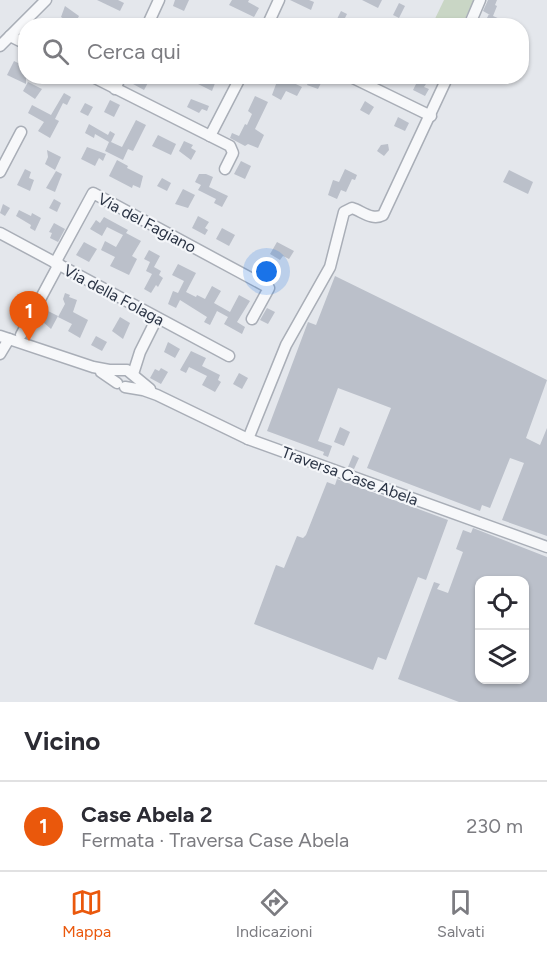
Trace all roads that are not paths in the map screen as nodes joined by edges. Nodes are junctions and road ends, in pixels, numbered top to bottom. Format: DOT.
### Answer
graph roads {
  1 [pos="46,0"];
  2 [pos="159,0"];
  3 [pos="279,0"];
  4 [pos="480,0"];
  5 [pos="28,18"];
  6 [pos="151,18"];
  7 [pos="271,18"];
  8 [pos="472,18"];
  9 [pos="18,28"];
  10 [pos="10,36"];
  11 [pos="18,40"];
  12 [pos="0,46"];
  13 [pos="106,84"];
  14 [pos="117,84"];
  15 [pos="237,84"];
  16 [pos="365,84"];
  17 [pos="445,84"];
  18 [pos="115,89"];
  19 [pos="431,116"];
  20 [pos="21,132"];
  21 [pos="210,136"];
  22 [pos="225,169"];
  23 [pos="0,172"];
  24 [pos="0,233"];
  25 [pos="57,263"];
  26 [pos="158,318"];
  27 [pos="252,319"];
  28 [pos="21,335"];
  29 [pos="4,337"];
  30 [pos="0,354"];
  31 [pos="229,357"];
  32 [pos="93,368"];
  33 [pos="128,372"];
  34 [pos="121,385"];
  35 [pos="157,395"];
  36 [pos="248,439"];
  37 [pos="547,547"];
  1 -- 5 [label="street"];
  2 -- 6 [label="street"];
  3 -- 7 [label="street"];
  4 -- 8 [label="street"];
  9 -- 10 [label="street"];
  10 -- 11 [label="street"];
  10 -- 12 [label="street"];
  13 -- 18 [label="street"];
  14 -- 18 [label="street"];
  15 -- 21 [label="street"];
  16 -- 19 [label="street"];
  17 -- 19 [label="street"];
  18 -- 21 [label="street"];
  19 -- 36 [label="street"];
  20 -- 23 [label="street"];
  21 -- 22 [label="street"];
  24 -- 25 [label="street, Via della Folaga"];
  25 -- 26 [label="street, Via della Folaga"];
  25 -- 27 [label="street, Via del Fagiano"];
  25 -- 28 [label="street, Via del Fagiano"];
  26 -- 31 [label="street, Via della Folaga"];
  26 -- 33 [label="street"];
  29 -- 30 [label="street"];
  29 -- 32 [label="street"];
  32 -- 33 [label="street"];
  32 -- 34 [label="street"];
  33 -- 34 [label="street"];
  33 -- 34 [label="street"];
  33 -- 35 [label="street"];
  34 -- 35 [label="street"];
  35 -- 36 [label="street, Traversa Case Abela"];
  36 -- 37 [label="street, Traversa Case Abela"];
}
